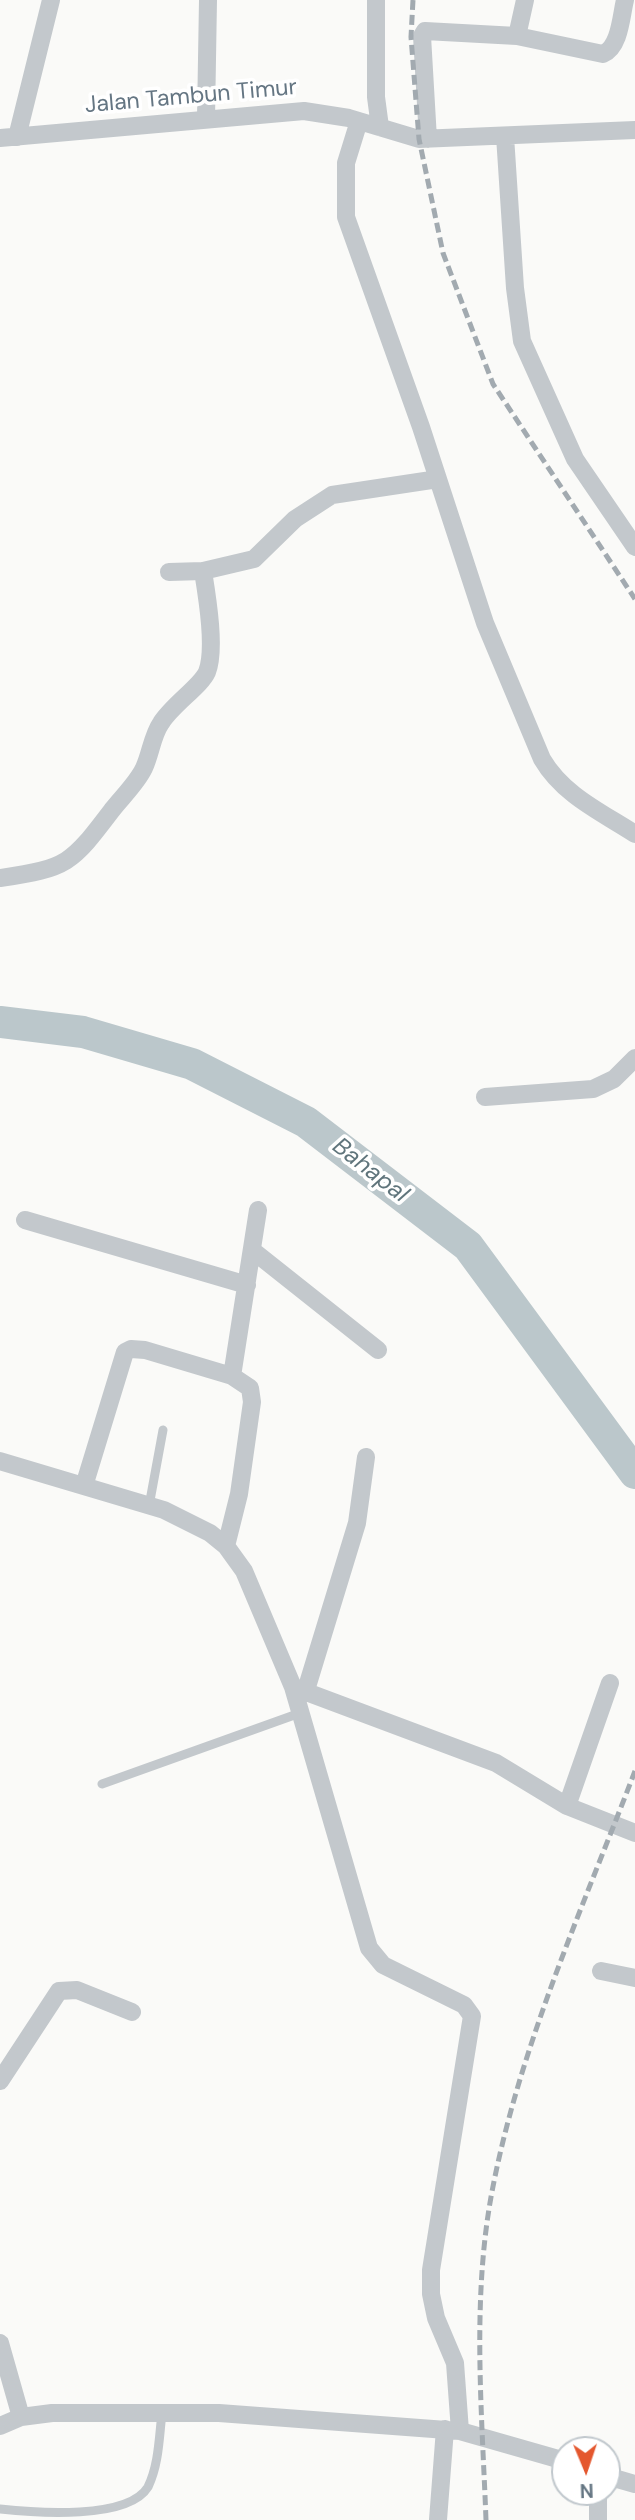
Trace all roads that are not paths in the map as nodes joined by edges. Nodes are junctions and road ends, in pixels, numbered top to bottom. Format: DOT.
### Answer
graph roads {
  1 [pos="51,0"];
  2 [pos="208,0"];
  3 [pos="376,0"];
  4 [pos="525,0"];
  5 [pos="625,0"];
  6 [pos="517,36"];
  7 [pos="206,118"];
  8 [pos="359,121"];
  9 [pos="380,127"];
  10 [pos="635,130"];
  11 [pos="505,136"];
  12 [pos="8,137"];
  13 [pos="428,139"];
  14 [pos="438,479"];
  15 [pos="635,547"];
  16 [pos="203,571"];
  17 [pos="169,572"];
  18 [pos="635,834"];
  19 [pos="0,878"];
  20 [pos="635,1058"];
  21 [pos="485,1097"];
  22 [pos="258,1210"];
  23 [pos="25,1220"];
  24 [pos="252,1250"];
  25 [pos="247,1284"];
  26 [pos="378,1350"];
  27 [pos="232,1376"];
  28 [pos="163,1430"];
  29 [pos="366,1457"];
  30 [pos="0,1461"];
  31 [pos="84,1486"];
  32 [pos="149,1506"];
  33 [pos="226,1546"];
  34 [pos="610,1683"];
  35 [pos="300,1688"];
  36 [pos="300,1713"];
  37 [pos="102,1784"];
  38 [pos="567,1806"];
  39 [pos="635,1833"];
  40 [pos="601,1971"];
  41 [pos="635,1978"];
  42 [pos="132,2012"];
  43 [pos="0,2081"];
  44 [pos="0,2343"];
  45 [pos="162,2413"];
  46 [pos="21,2417"];
  47 [pos="0,2426"];
  48 [pos="452,2430"];
  49 [pos="551,2457"];
  50 [pos="0,2509"];
  51 [pos="438,2520"];
  1 -- 12 [label="street"];
  2 -- 7 [label="street"];
  3 -- 9 [label="street"];
  4 -- 6 [label="street"];
  5 -- 6 [label="street"];
  6 -- 13 [label="street"];
  7 -- 8 [label="street, Jalan Tambun Timur"];
  7 -- 12 [label="street, Jalan Tambun Timur"];
  8 -- 9 [label="street, Jalan Tambun Timur"];
  8 -- 14 [label="street"];
  9 -- 13 [label="street, Jalan Tambun Timur"];
  10 -- 11 [label="street, Jalan Tambun Timur"];
  11 -- 13 [label="street, Jalan Tambun Timur"];
  11 -- 15 [label="street"];
  14 -- 16 [label="street"];
  14 -- 18 [label="street"];
  16 -- 17 [label="street"];
  16 -- 19 [label="street"];
  20 -- 21 [label="street"];
  22 -- 24 [label="street"];
  23 -- 25 [label="street"];
  24 -- 25 [label="street"];
  24 -- 26 [label="street"];
  25 -- 27 [label="street"];
  27 -- 31 [label="street"];
  27 -- 33 [label="street"];
  28 -- 32 [label="lane"];
  29 -- 35 [label="street"];
  30 -- 31 [label="street"];
  31 -- 32 [label="street"];
  32 -- 33 [label="street"];
  33 -- 35 [label="street"];
  34 -- 38 [label="street"];
  35 -- 36 [label="street"];
  35 -- 38 [label="street"];
  36 -- 37 [label="lane"];
  36 -- 48 [label="street"];
  38 -- 39 [label="street"];
  40 -- 41 [label="street"];
  42 -- 43 [label="street"];
  44 -- 46 [label="street"];
  45 -- 46 [label="street"];
  45 -- 48 [label="street"];
  45 -- 50 [label="lane"];
  46 -- 47 [label="street"];
  48 -- 49 [label="street"];
  48 -- 51 [label="street"];
}
